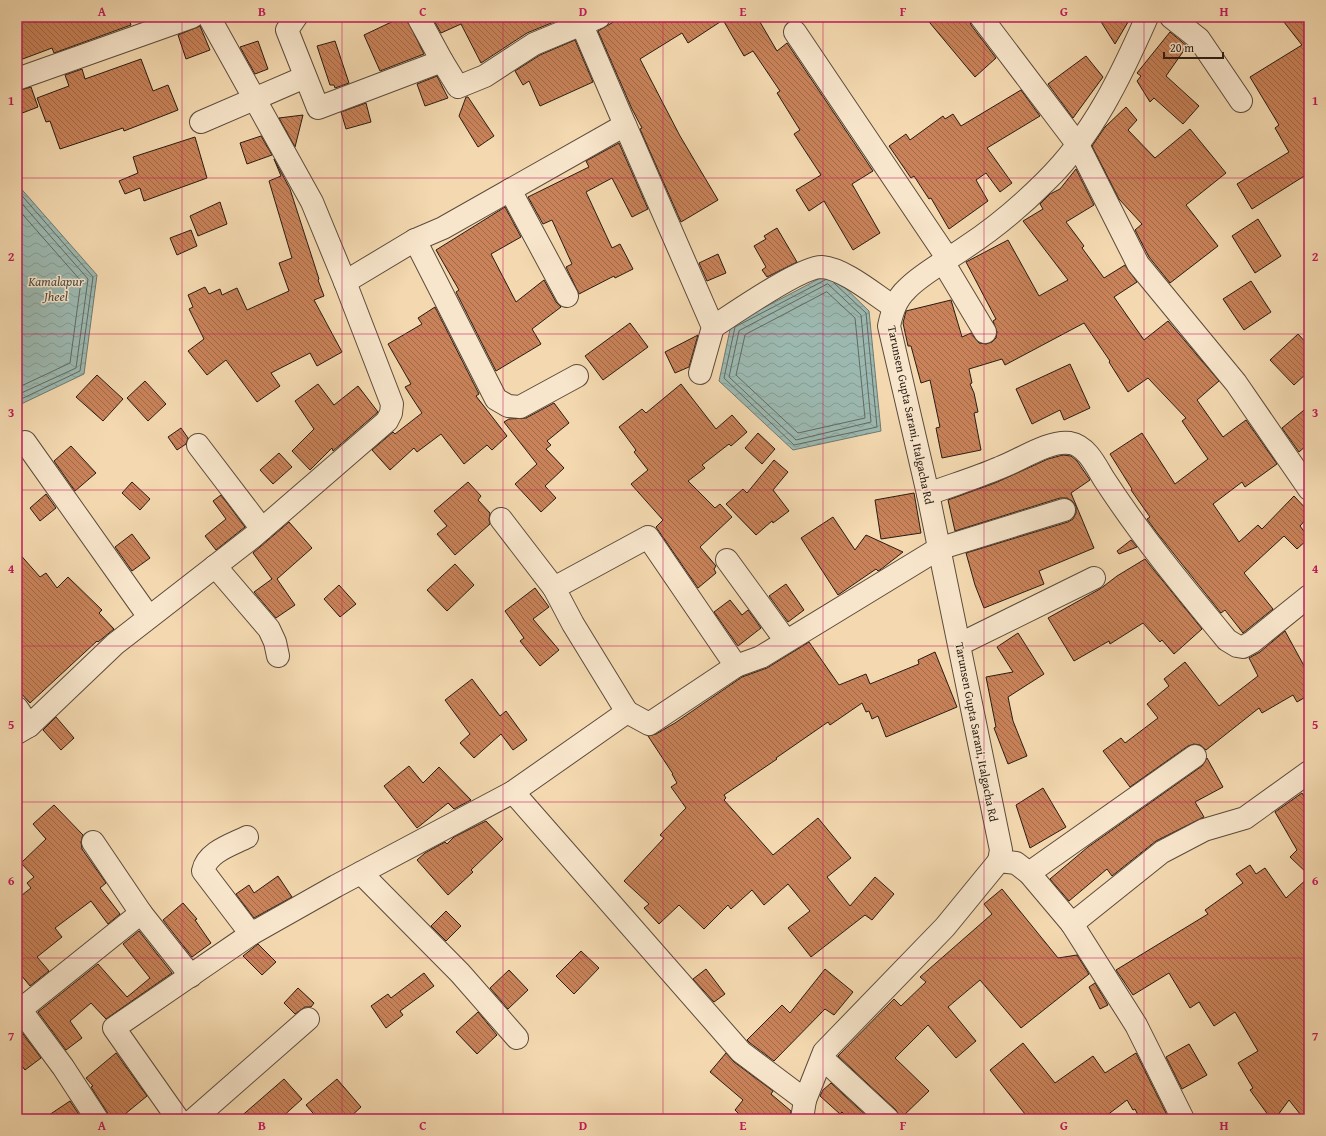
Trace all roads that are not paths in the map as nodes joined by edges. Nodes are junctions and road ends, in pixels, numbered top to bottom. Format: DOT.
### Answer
graph roads {
  1 [pos="192,17"];
  2 [pos="209,17"];
  3 [pos="296,17"];
  4 [pos="418,17"];
  5 [pos="981,17"];
  6 [pos="1147,17"];
  7 [pos="1171,17"];
  8 [pos="591,21"];
  9 [pos="795,32"];
  10 [pos="442,61"];
  11 [pos="305,77"];
  12 [pos="17,79"];
  13 [pos="254,98"];
  14 [pos="1241,101"];
  15 [pos="201,122"];
  16 [pos="625,126"];
  17 [pos="1078,145"];
  18 [pos="510,190"];
  19 [pos="415,240"];
  20 [pos="945,261"];
  21 [pos="345,282"];
  22 [pos="567,296"];
  23 [pos="894,307"];
  24 [pos="713,327"];
  25 [pos="985,332"];
  26 [pos="700,373"];
  27 [pos="577,376"];
  28 [pos="25,442"];
  29 [pos="198,445"];
  30 [pos="1309,489"];
  31 [pos="928,494"];
  32 [pos="1064,510"];
  33 [pos="501,519"];
  34 [pos="262,529"];
  35 [pos="938,549"];
  36 [pos="728,560"];
  37 [pos="215,566"];
  38 [pos="1094,578"];
  39 [pos="554,588"];
  40 [pos="1309,596"];
  41 [pos="149,617"];
  42 [pos="786,642"];
  43 [pos="960,644"];
  44 [pos="278,656"];
  45 [pos="736,666"];
  46 [pos="627,712"];
  47 [pos="21,722"];
  48 [pos="1195,756"];
  49 [pos="1309,772"];
  50 [pos="513,792"];
  51 [pos="247,836"];
  52 [pos="93,842"];
  53 [pos="999,861"];
  54 [pos="1029,872"];
  55 [pos="361,873"];
  56 [pos="142,913"];
  57 [pos="1072,924"];
  58 [pos="251,934"];
  59 [pos="191,976"];
  60 [pos="19,1008"];
  61 [pos="308,1019"];
  62 [pos="517,1038"];
  63 [pos="822,1058"];
  64 [pos="803,1109"];
  65 [pos="96,1119"];
  66 [pos="178,1119"];
  67 [pos="194,1119"];
  68 [pos="888,1119"];
  69 [pos="1183,1119"];
  1 -- 12 [label="street"];
  2 -- 13 [label="street"];
  3 -- 11 [label="street"];
  4 -- 10 [label="street"];
  5 -- 17 [label="street"];
  6 -- 17 [label="street, Tarunsen Gupta Sarani, Italgacha Rd"];
  7 -- 14 [label="street"];
  8 -- 10 [label="street"];
  8 -- 16 [label="street"];
  9 -- 20 [label="street"];
  10 -- 11 [label="street"];
  11 -- 13 [label="street"];
  13 -- 15 [label="street"];
  13 -- 21 [label="street"];
  16 -- 18 [label="street"];
  16 -- 24 [label="street"];
  17 -- 20 [label="street, Tarunsen Gupta Sarani, Italgacha Rd"];
  17 -- 30 [label="street"];
  18 -- 19 [label="street"];
  18 -- 22 [label="street"];
  19 -- 21 [label="street"];
  19 -- 27 [label="street"];
  20 -- 23 [label="street, Tarunsen Gupta Sarani, Italgacha Rd"];
  20 -- 25 [label="street"];
  21 -- 34 [label="street"];
  23 -- 24 [label="street"];
  23 -- 31 [label="street, Tarunsen Gupta Sarani, Italgacha Rd"];
  24 -- 26 [label="street"];
  28 -- 41 [label="street"];
  29 -- 34 [label="street"];
  31 -- 35 [label="street, Tarunsen Gupta Sarani, Italgacha Rd"];
  31 -- 40 [label="street"];
  32 -- 35 [label="street"];
  33 -- 39 [label="street"];
  34 -- 37 [label="street"];
  35 -- 42 [label="street"];
  35 -- 43 [label="street, Tarunsen Gupta Sarani, Italgacha Rd"];
  36 -- 42 [label="street"];
  37 -- 41 [label="street"];
  37 -- 44 [label="street"];
  38 -- 43 [label="street"];
  39 -- 45 [label="street"];
  39 -- 46 [label="street"];
  41 -- 47 [label="street"];
  42 -- 45 [label="street"];
  43 -- 53 [label="street, Tarunsen Gupta Sarani, Italgacha Rd"];
  45 -- 46 [label="street"];
  46 -- 50 [label="street"];
  48 -- 54 [label="street"];
  49 -- 57 [label="street"];
  50 -- 55 [label="street"];
  50 -- 64 [label="street"];
  51 -- 58 [label="street"];
  52 -- 56 [label="street"];
  53 -- 54 [label="street"];
  53 -- 63 [label="street"];
  54 -- 57 [label="street"];
  55 -- 58 [label="street"];
  55 -- 62 [label="street"];
  56 -- 59 [label="street"];
  56 -- 60 [label="street"];
  57 -- 69 [label="street"];
  58 -- 59 [label="street"];
  59 -- 66 [label="street"];
  60 -- 65 [label="street"];
  61 -- 67 [label="street"];
  63 -- 64 [label="street"];
  63 -- 68 [label="street"];
}
